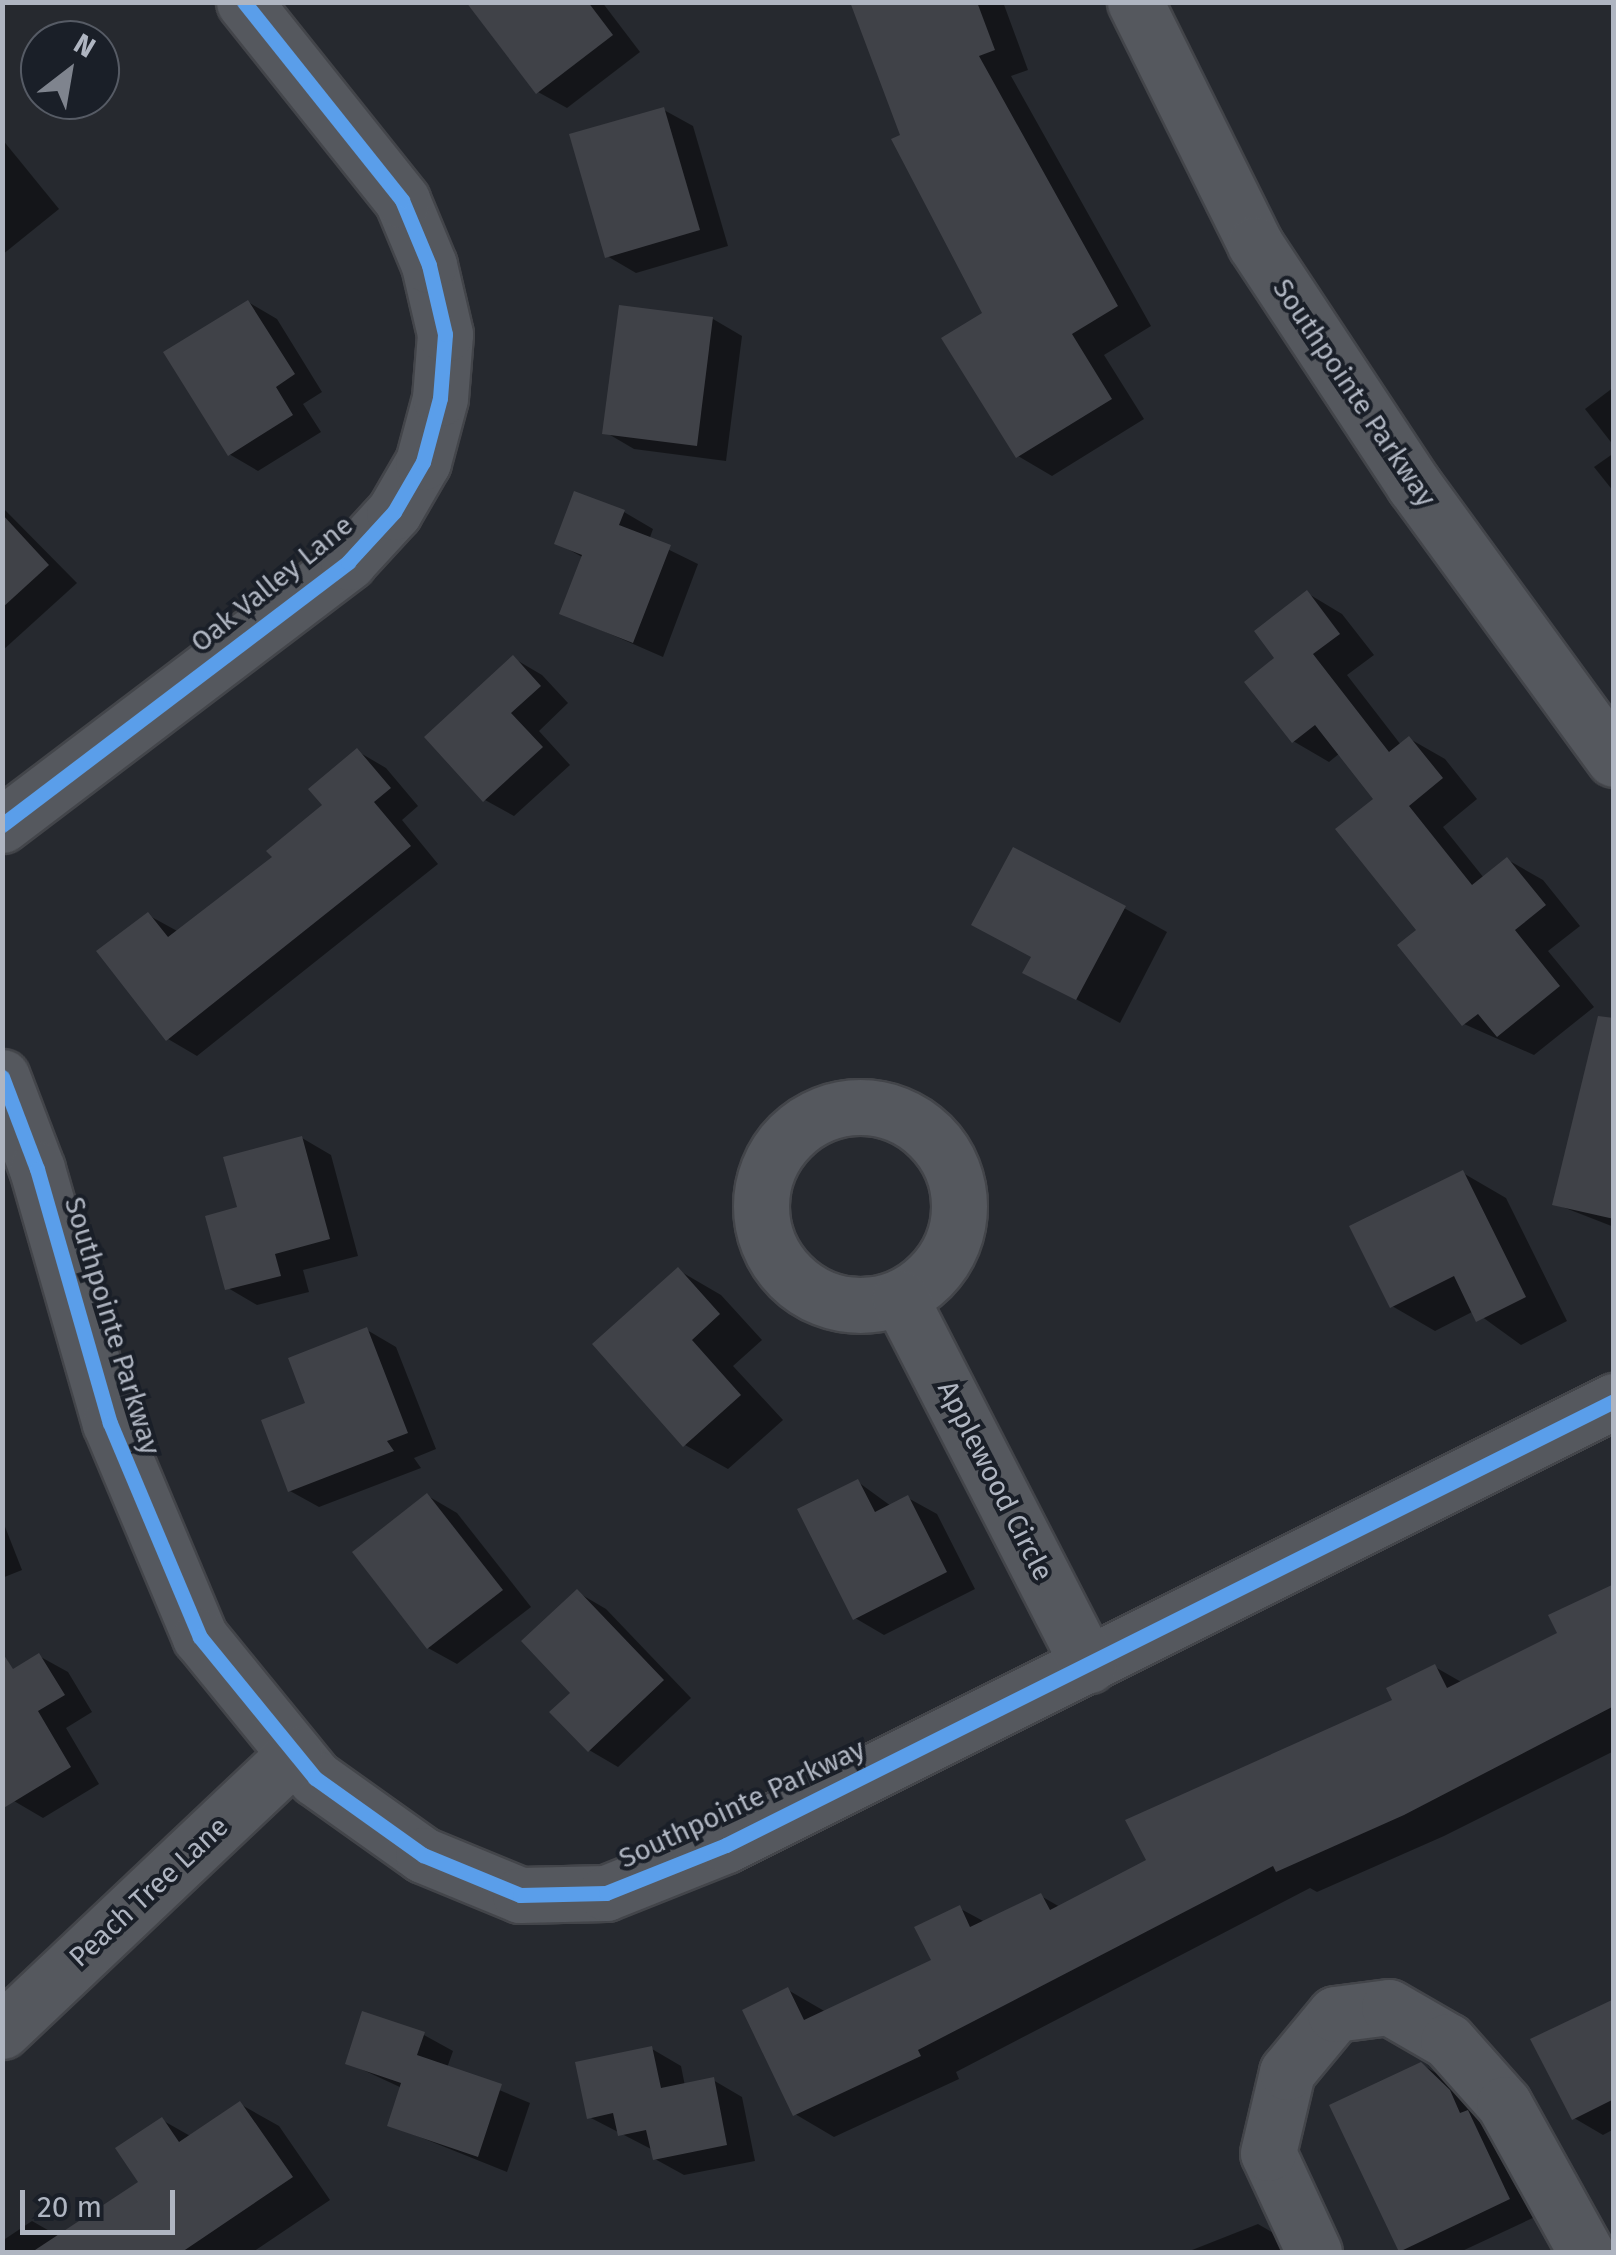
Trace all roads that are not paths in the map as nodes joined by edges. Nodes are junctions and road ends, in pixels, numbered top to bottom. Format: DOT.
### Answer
graph roads {
  1 [pos="244,2"];
  2 [pos="1135,2"];
  3 [pos="1614,759"];
  4 [pos="2,826"];
  5 [pos="2,1077"];
  6 [pos="900,1298"];
  7 [pos="1614,1401"];
  8 [pos="1088,1665"];
  9 [pos="295,1754"];
  10 [pos="2,2030"];
  11 [pos="1314,2252"];
  12 [pos="1586,2252"];
  1 -- 4 [label="street, Oak Valley Lane"];
  2 -- 3 [label="street, Southpointe Parkway"];
  5 -- 9 [label="street, Southpointe Parkway"];
  6 -- 8 [label="street, Applewood Circle"];
  7 -- 8 [label="street, Southpointe Parkway"];
  8 -- 9 [label="street, Southpointe Parkway"];
  9 -- 10 [label="street, Peach Tree Lane"];
  11 -- 12 [label="street"];
}
